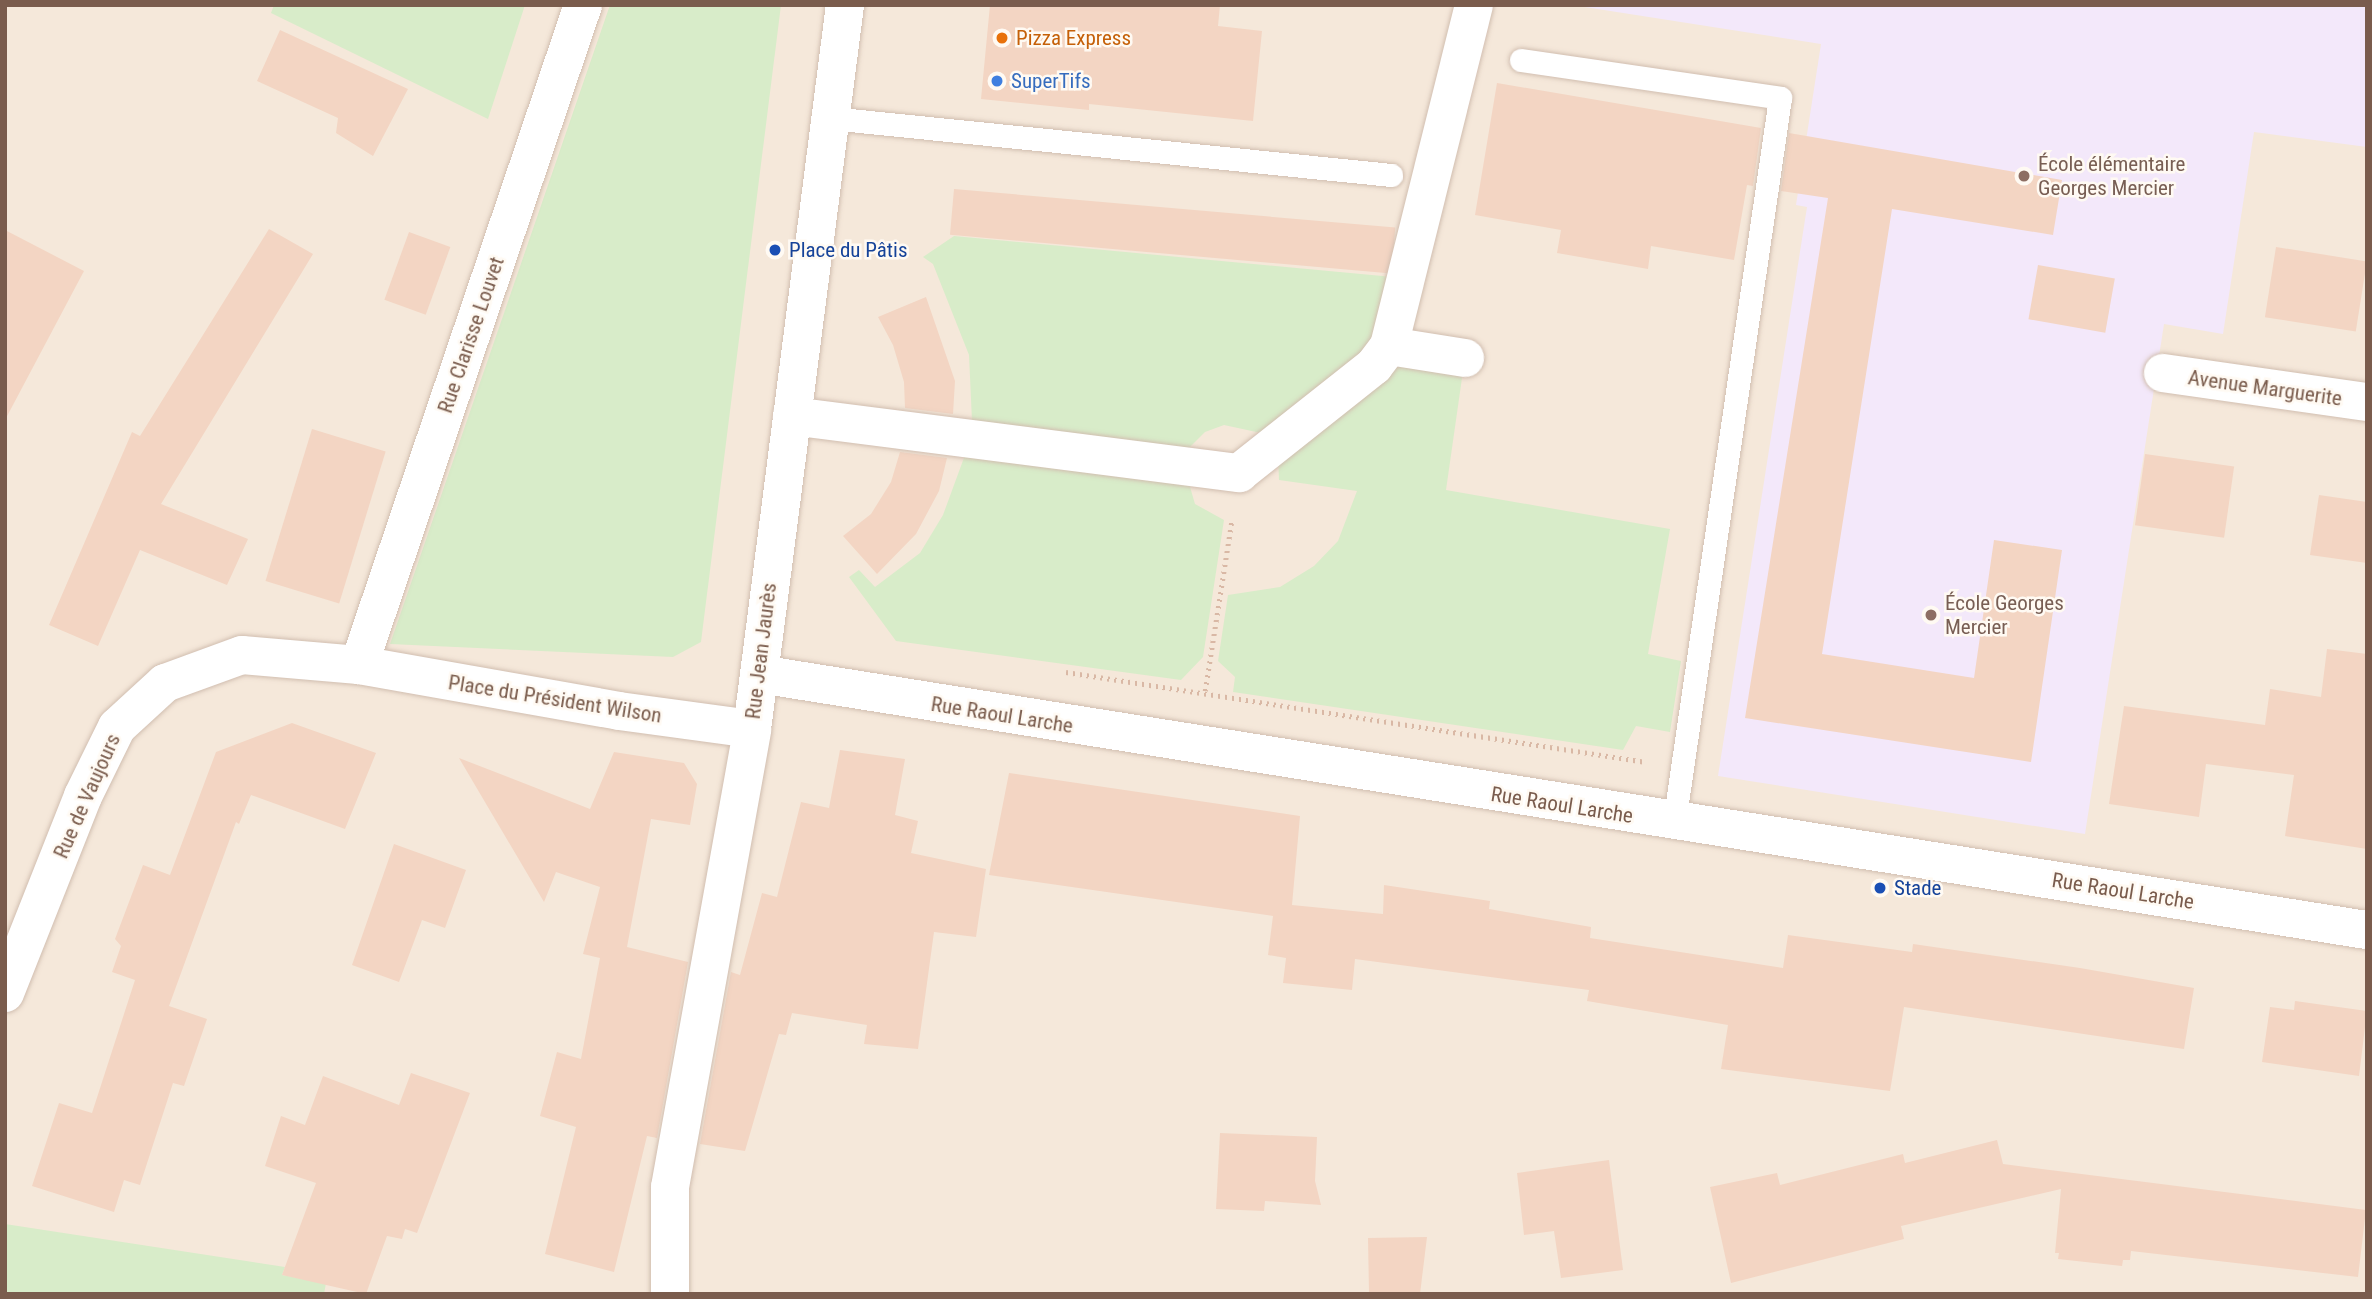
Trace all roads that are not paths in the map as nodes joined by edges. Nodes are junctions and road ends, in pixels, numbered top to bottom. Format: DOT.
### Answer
graph roads {
  1 [pos="583,5"];
  2 [pos="845,5"];
  3 [pos="1474,5"];
  4 [pos="1521,60"];
  5 [pos="830,118"];
  6 [pos="1391,175"];
  7 [pos="1389,346"];
  8 [pos="1465,358"];
  9 [pos="2162,373"];
  10 [pos="2367,402"];
  11 [pos="792,416"];
  12 [pos="359,665"];
  13 [pos="759,674"];
  14 [pos="752,729"];
  15 [pos="1674,823"];
  16 [pos="2367,930"];
  17 [pos="5,993"];
  18 [pos="670,1294"];
  1 -- 12 [label="street, Rue Clarisse Louvet"];
  2 -- 5 [label="street, Rue Jean Jaurès"];
  3 -- 7 [label="street"];
  4 -- 15 [label="lane"];
  5 -- 6 [label="lane"];
  5 -- 11 [label="street, Rue Jean Jaurès"];
  7 -- 8 [label="street"];
  7 -- 11 [label="street"];
  9 -- 10 [label="street, Avenue Marguerite"];
  11 -- 13 [label="street, Rue Jean Jaurès"];
  12 -- 14 [label="street, Place du Président Wilson"];
  12 -- 17 [label="street, Rue de Vaujours"];
  13 -- 14 [label="street, Rue Jean Jaurès"];
  13 -- 15 [label="street, Rue Raoul Larche"];
  14 -- 18 [label="street, Rue Jean Jaurès"];
  15 -- 16 [label="street, Rue Raoul Larche"];
}
